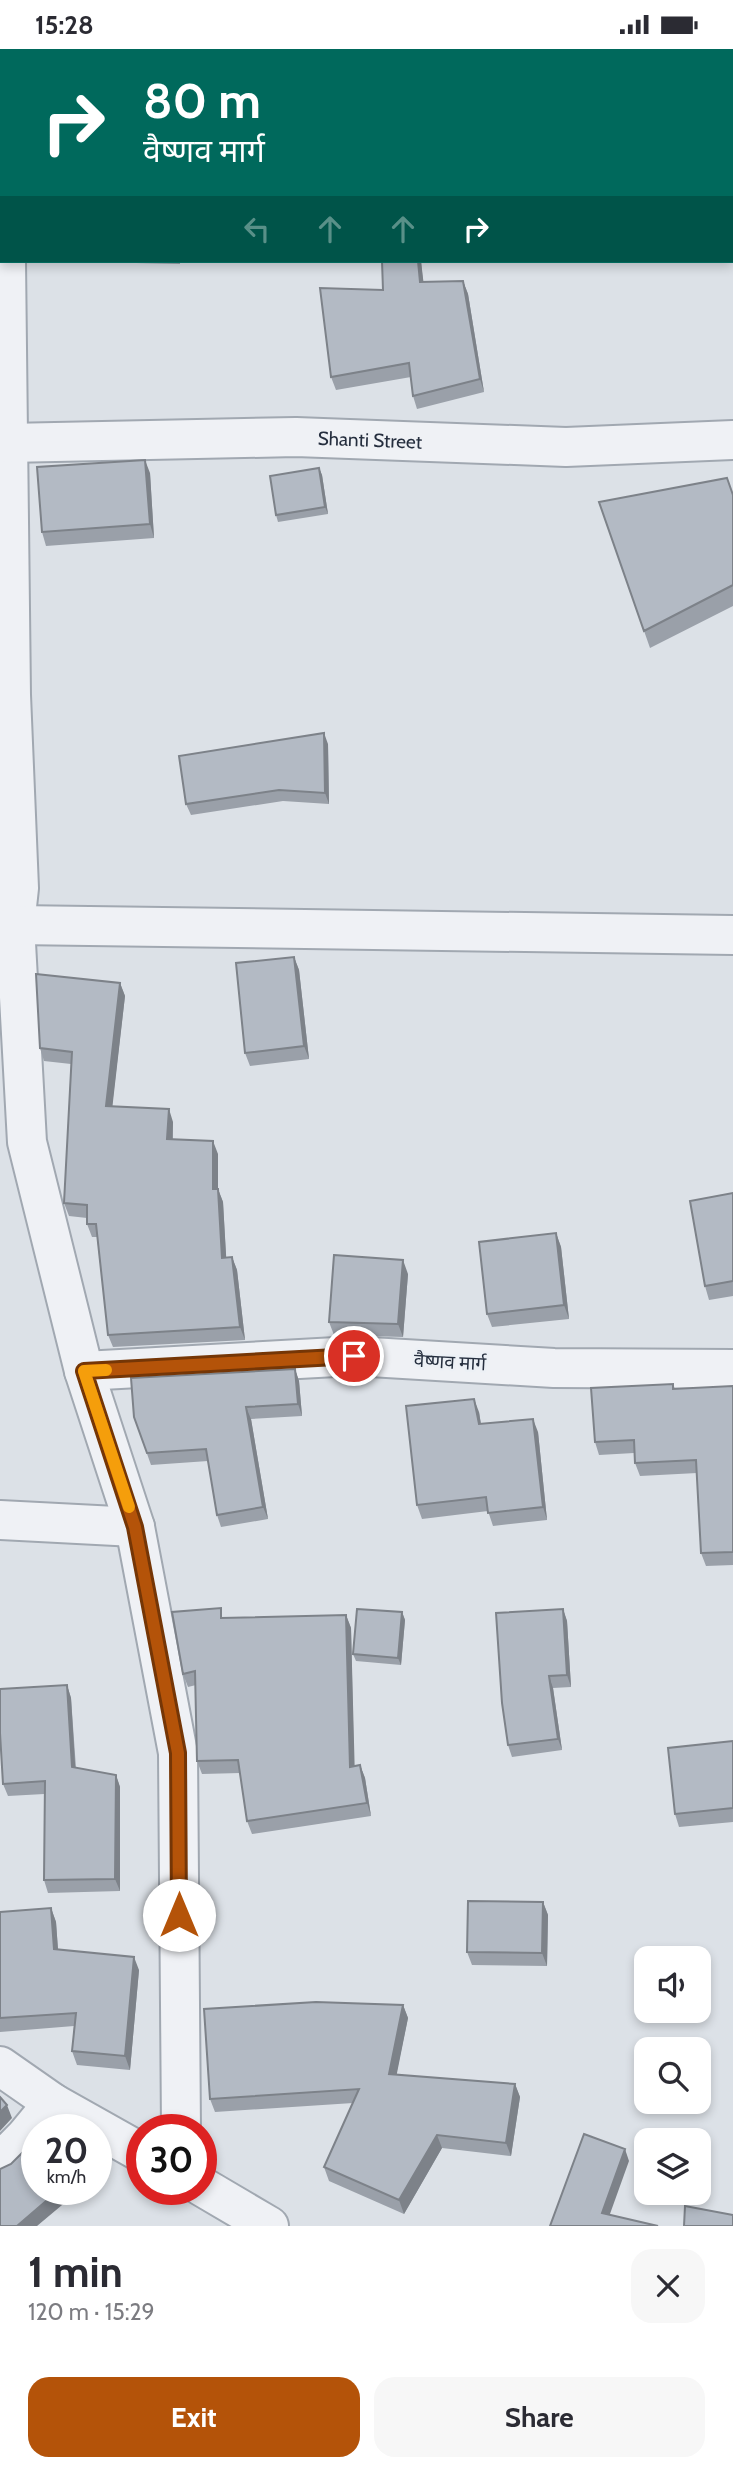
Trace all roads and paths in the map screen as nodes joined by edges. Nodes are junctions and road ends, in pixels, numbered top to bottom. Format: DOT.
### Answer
graph roads {
  1 [pos="6,263"];
  2 [pos="733,440"];
  3 [pos="8,443"];
  4 [pos="4,500"];
  5 [pos="6,695"];
  6 [pos="15,925"];
  7 [pos="733,935"];
  8 [pos="9,983"];
  9 [pos="733,1369"];
  10 [pos="84,1371"];
  11 [pos="0,1520"];
  12 [pos="135,1527"];
  13 [pos="0,2066"];
  14 [pos="53,2103"];
  15 [pos="181,2114"];
  16 [pos="126,2144"];
  17 [pos="0,2162"];
  18 [pos="217,2195"];
  19 [pos="269,2226"];
  1 -- 3 [label="street"];
  2 -- 3 [label="street, Shanti Street"];
  3 -- 4 [label="street"];
  4 -- 5 [label="street"];
  5 -- 6 [label="street"];
  6 -- 7 [label="street"];
  6 -- 8 [label="street"];
  8 -- 10 [label="street"];
  9 -- 10 [label="street, वैष्णव मार्ग"];
  10 -- 12 [label="street"];
  11 -- 12 [label="street"];
  12 -- 15 [label="street"];
  13 -- 14 [label="street"];
  14 -- 16 [label="street"];
  14 -- 17 [label="street"];
  18 -- 19 [label="street"];
}
